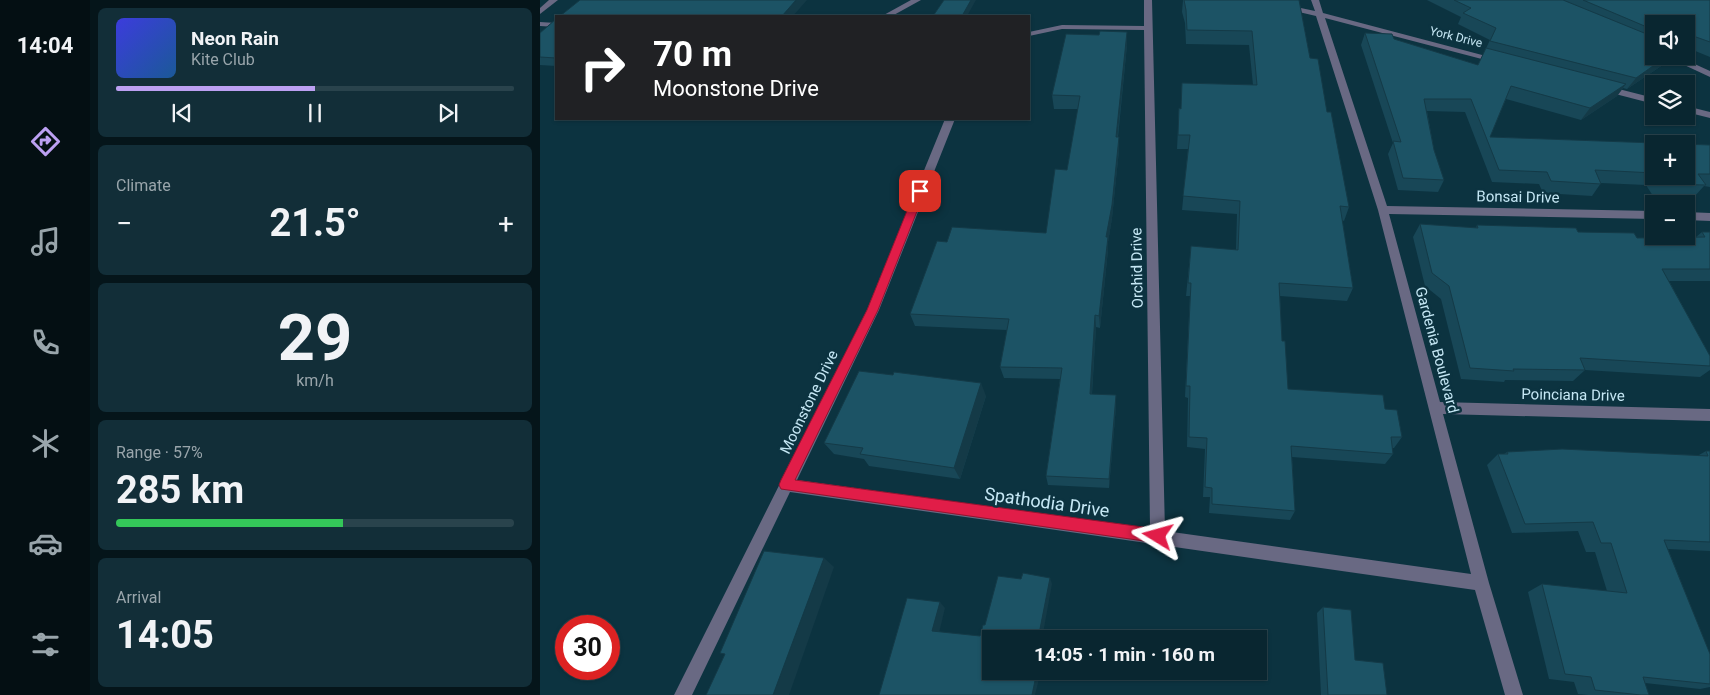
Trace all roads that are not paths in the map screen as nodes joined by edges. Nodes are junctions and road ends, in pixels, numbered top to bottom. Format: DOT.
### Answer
graph roads {
  1 [pos="554,0"];
  2 [pos="917,0"];
  3 [pos="1148,0"];
  4 [pos="1252,0"];
  5 [pos="1315,0"];
  6 [pos="540,12"];
  7 [pos="888,15"];
  8 [pos="1321,15"];
  9 [pos="540,24"];
  10 [pos="555,25"];
  11 [pos="1147,28"];
  12 [pos="1030,34"];
  13 [pos="1502,62"];
  14 [pos="1690,65"];
  15 [pos="1710,74"];
  16 [pos="1597,86"];
  17 [pos="1645,99"];
  18 [pos="1695,111"];
  19 [pos="1710,115"];
  20 [pos="950,120"];
  21 [pos="1383,210"];
  22 [pos="1645,215"];
  23 [pos="1695,216"];
  24 [pos="1710,217"];
  25 [pos="1436,408"];
  26 [pos="1710,415"];
  27 [pos="786,485"];
  28 [pos="1158,536"];
  29 [pos="1481,583"];
  30 [pos="683,695"];
  31 [pos="1514,695"];
  1 -- 6 [label="street"];
  2 -- 7 [label="street"];
  3 -- 11 [label="street, Orchid Drive"];
  4 -- 8 [label="street, York Drive"];
  5 -- 8 [label="street, Gardenia Boulevard"];
  8 -- 13 [label="street, York Drive"];
  8 -- 21 [label="street, Gardenia Boulevard"];
  9 -- 10 [label="street"];
  11 -- 12 [label="street"];
  11 -- 28 [label="street, Orchid Drive"];
  14 -- 15 [label="street"];
  16 -- 17 [label="street"];
  18 -- 19 [label="street"];
  20 -- 27 [label="street, Moonstone Drive"];
  21 -- 22 [label="street, Bonsai Drive"];
  21 -- 25 [label="street, Gardenia Boulevard"];
  23 -- 24 [label="street"];
  25 -- 26 [label="street, Poinciana Drive"];
  25 -- 29 [label="street, Gardenia Boulevard"];
  27 -- 28 [label="street, Spathodia Drive"];
  27 -- 30 [label="street, Moonstone Drive"];
  28 -- 29 [label="street, Spathodia Drive"];
  29 -- 31 [label="street, Gardenia Boulevard"];
}
